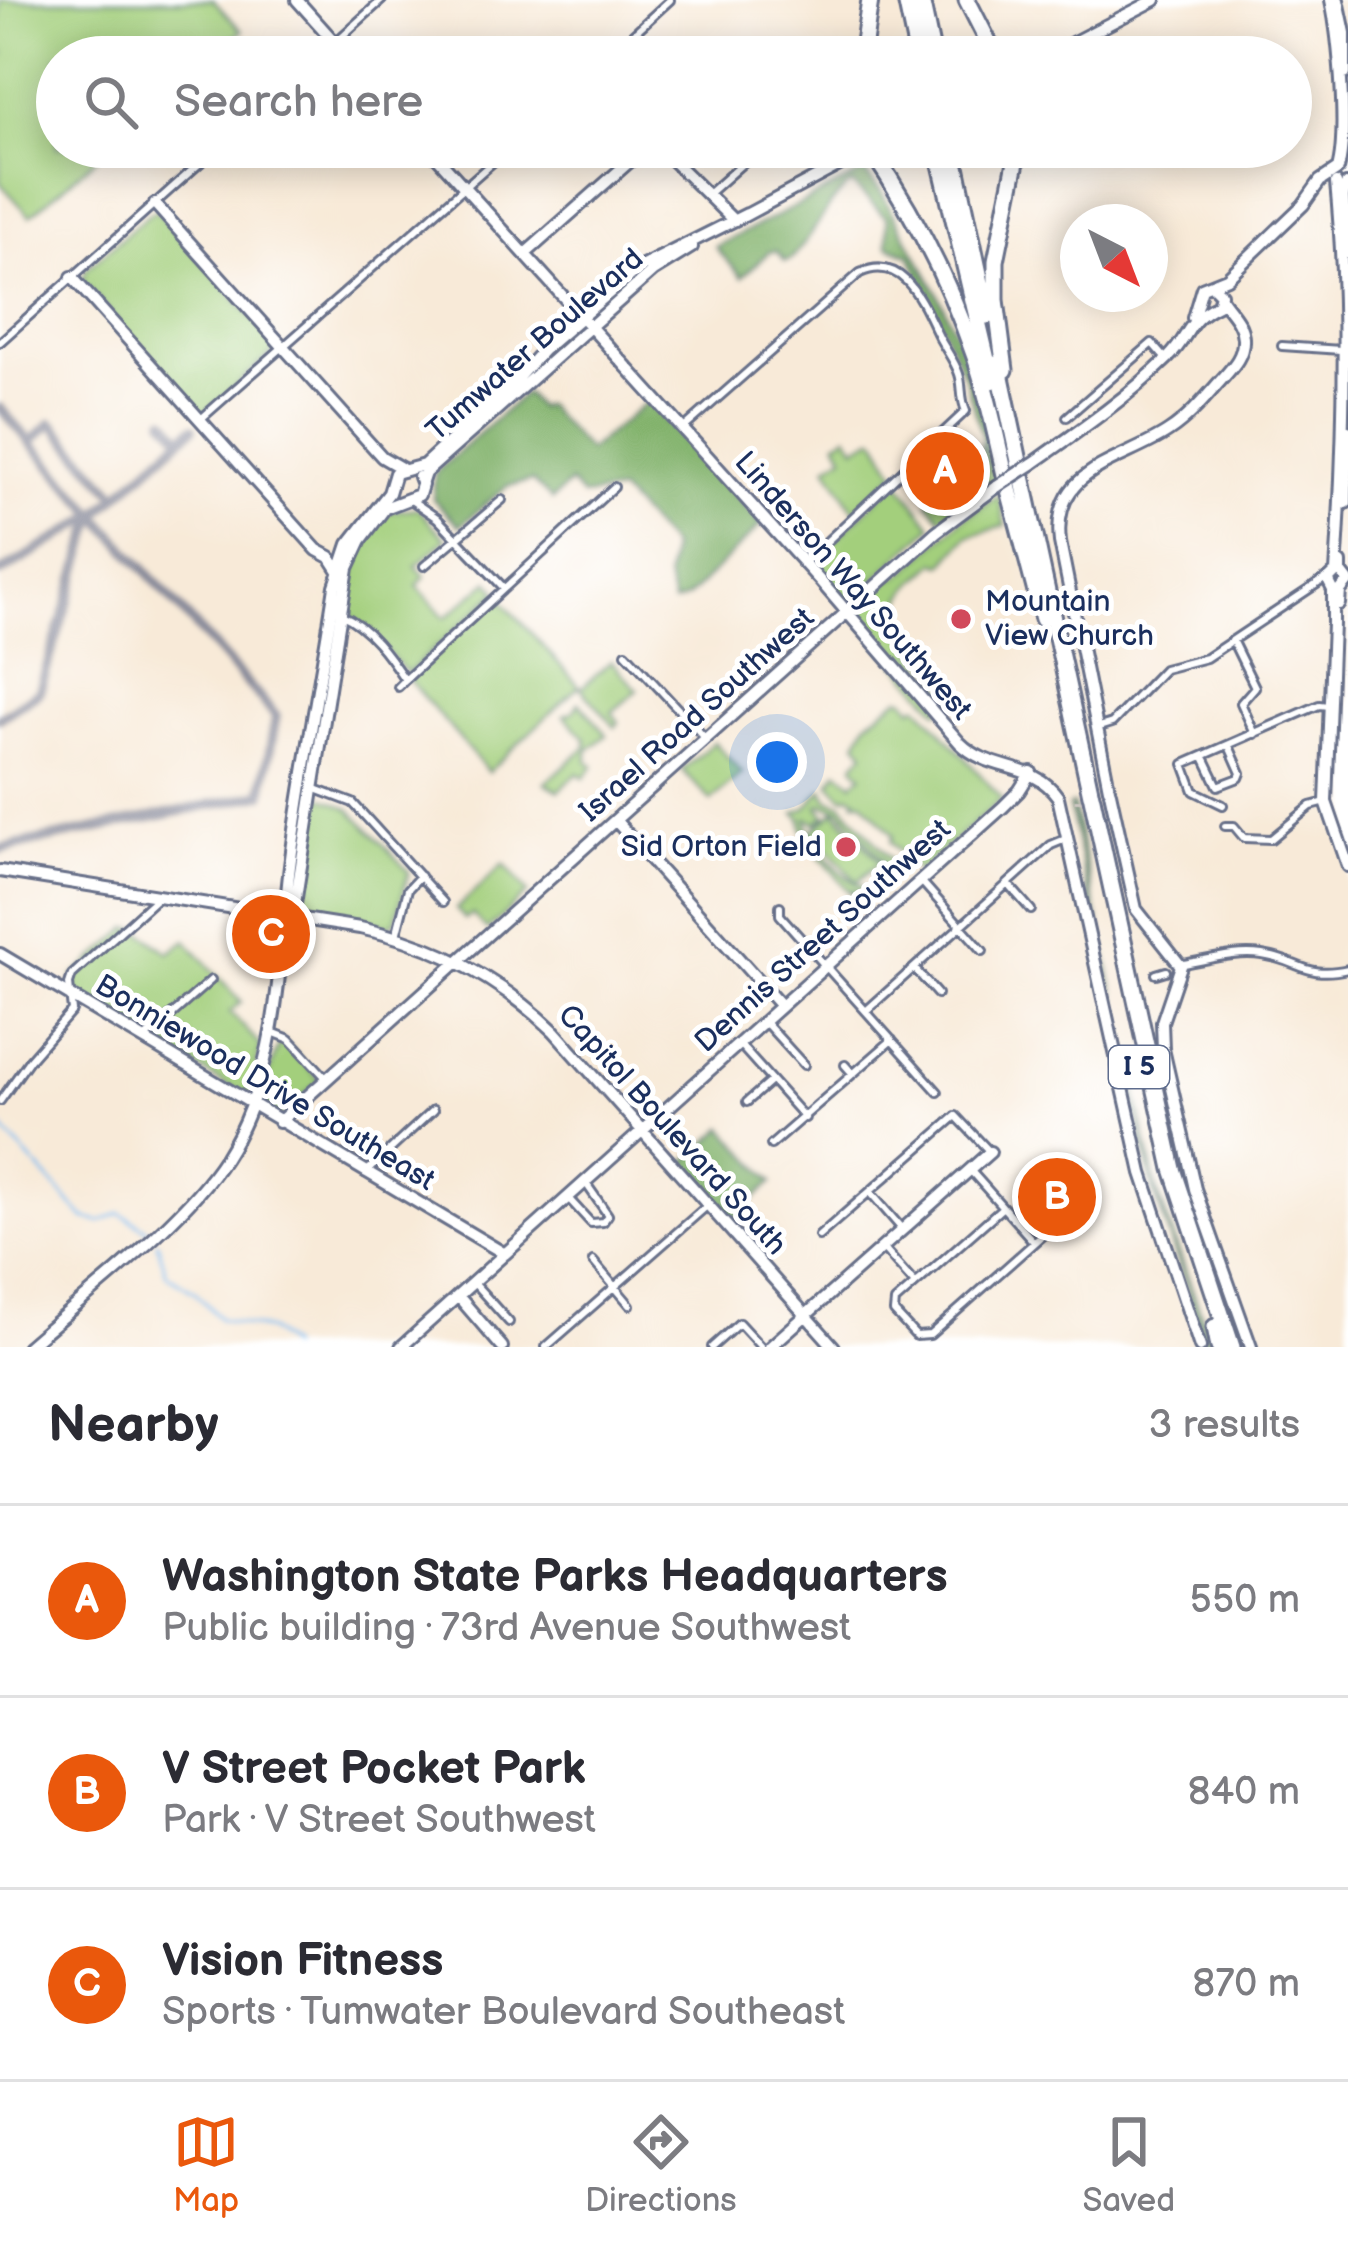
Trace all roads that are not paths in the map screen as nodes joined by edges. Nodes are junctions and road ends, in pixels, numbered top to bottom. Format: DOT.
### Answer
graph roads {
  1 [pos="297,0"];
  2 [pos="382,0"];
  3 [pos="670,0"];
  4 [pos="870,0"];
  5 [pos="906,0"];
  6 [pos="921,0"];
  7 [pos="967,0"];
  8 [pos="1155,0"];
  9 [pos="1334,0"];
  10 [pos="329,36"];
  11 [pos="343,36"];
  12 [pos="631,36"];
  13 [pos="865,36"];
  14 [pos="914,36"];
  15 [pos="929,36"];
  16 [pos="985,36"];
  17 [pos="1086,36"];
  18 [pos="194,168"];
  19 [pos="447,168"];
  20 [pos="486,168"];
  21 [pos="622,168"];
  22 [pos="678,168"];
  23 [pos="738,168"];
  24 [pos="834,168"];
  25 [pos="882,168"];
  26 [pos="943,168"];
  27 [pos="956,168"];
  28 [pos="1014,168"];
  29 [pos="1342,175"];
  30 [pos="465,187"];
  31 [pos="706,197"];
  32 [pos="154,204"];
  33 [pos="748,214"];
  34 [pos="734,220"];
  35 [pos="716,227"];
  36 [pos="525,254"];
  37 [pos="1348,254"];
  38 [pos="72,277"];
  39 [pos="1207,294"];
  40 [pos="610,308"];
  41 [pos="586,322"];
  42 [pos="0,342"];
  43 [pos="606,344"];
  44 [pos="1282,346"];
  45 [pos="283,348"];
  46 [pos="1341,350"];
  47 [pos="1167,359"];
  48 [pos="1067,417"];
  49 [pos="200,420"];
  50 [pos="1348,428"];
  51 [pos="682,430"];
  52 [pos="1014,474"];
  53 [pos="399,476"];
  54 [pos="422,486"];
  55 [pos="614,487"];
  56 [pos="406,500"];
  57 [pos="502,500"];
  58 [pos="378,511"];
  59 [pos="437,518"];
  60 [pos="456,537"];
  61 [pos="346,551"];
  62 [pos="330,557"];
  63 [pos="804,562"];
  64 [pos="424,566"];
  65 [pos="338,571"];
  66 [pos="1335,581"];
  67 [pos="503,587"];
  68 [pos="847,613"];
  69 [pos="338,614"];
  70 [pos="1233,643"];
  71 [pos="626,652"];
  72 [pos="405,680"];
  73 [pos="398,687"];
  74 [pos="1329,706"];
  75 [pos="1097,728"];
  76 [pos="1255,734"];
  77 [pos="707,740"];
  78 [pos="1229,746"];
  79 [pos="1204,757"];
  80 [pos="1031,772"];
  81 [pos="308,787"];
  82 [pos="1110,792"];
  83 [pos="1087,798"];
  84 [pos="1326,802"];
  85 [pos="1223,805"];
  86 [pos="616,821"];
  87 [pos="1225,826"];
  88 [pos="1070,838"];
  89 [pos="1348,854"];
  90 [pos="1348,866"];
  91 [pos="0,871"];
  92 [pos="420,876"];
  93 [pos="920,880"];
  94 [pos="1008,884"];
  95 [pos="159,895"];
  96 [pos="443,902"];
  97 [pos="780,906"];
  98 [pos="1031,910"];
  99 [pos="288,916"];
  100 [pos="961,926"];
  101 [pos="396,936"];
  102 [pos="983,951"];
  103 [pos="0,954"];
  104 [pos="460,962"];
  105 [pos="826,964"];
  106 [pos="914,968"];
  107 [pos="1345,968"];
  108 [pos="1172,971"];
  109 [pos="212,980"];
  110 [pos="937,994"];
  111 [pos="72,997"];
  112 [pos="781,1006"];
  113 [pos="867,1010"];
  114 [pos="764,1021"];
  115 [pos="269,1031"];
  116 [pos="143,1040"];
  117 [pos="892,1040"];
  118 [pos="739,1043"];
  119 [pos="844,1064"];
  120 [pos="804,1065"];
  121 [pos="854,1075"];
  122 [pos="327,1079"];
  123 [pos="772,1080"];
  124 [pos="938,1092"];
  125 [pos="0,1102"];
  126 [pos="747,1102"];
  127 [pos="252,1106"];
  128 [pos="433,1111"];
  129 [pos="805,1118"];
  130 [pos="279,1122"];
  131 [pos="643,1131"];
  132 [pos="771,1144"];
  133 [pos="990,1152"];
  134 [pos="970,1169"];
  135 [pos="364,1173"];
  136 [pos="585,1182"];
  137 [pos="870,1192"];
  138 [pos="568,1198"];
  139 [pos="708,1205"];
  140 [pos="1003,1207"];
  141 [pos="1072,1209"];
  142 [pos="902,1229"];
  143 [pos="820,1236"];
  144 [pos="1034,1242"];
  145 [pos="882,1247"];
  146 [pos="505,1254"];
  147 [pos="593,1262"];
  148 [pos="473,1282"];
  149 [pos="915,1284"];
  150 [pos="614,1286"];
  151 [pos="458,1296"];
  152 [pos="630,1305"];
  153 [pos="805,1315"];
  154 [pos="509,1322"];
  155 [pos="27,1347"];
  156 [pos="400,1347"];
  157 [pos="502,1347"];
  158 [pos="546,1347"];
  159 [pos="712,1347"];
  160 [pos="765,1347"];
  161 [pos="834,1347"];
  162 [pos="1200,1347"];
  163 [pos="1220,1347"];
  164 [pos="1234,1347"];
  165 [pos="1251,1347"];
  1 -- 10 [label="street"];
  2 -- 11 [label="street"];
  3 -- 12 [label="street"];
  4 -- 13 [label="highway"];
  5 -- 14 [label="highway"];
  6 -- 15 [label="highway"];
  7 -- 16 [label="highway"];
  8 -- 17 [label="street"];
  9 -- 29 [label="street"];
  18 -- 32 [label="street"];
  19 -- 30 [label="street, Linderson Way Southwest"];
  20 -- 30 [label="street"];
  21 -- 36 [label="street"];
  22 -- 31 [label="street"];
  23 -- 31 [label="street"];
  24 -- 33 [label="street, Tumwater Boulevard"];
  25 -- 52 [label="highway"];
  26 -- 52 [label="highway, I 5"];
  27 -- 52 [label="highway, I 5"];
  28 -- 52 [label="highway"];
  29 -- 37 [label="street"];
  29 -- 39 [label="street, Israel Road Southwest"];
  29 -- 46 [label="street"];
  30 -- 36 [label="street, Linderson Way Southwest"];
  30 -- 45 [label="street"];
  31 -- 34 [label="street"];
  31 -- 35 [label="street"];
  32 -- 38 [label="street"];
  32 -- 45 [label="street"];
  33 -- 34 [label="street, Tumwater Boulevard"];
  33 -- 40 [label="street, Tumwater Boulevard"];
  34 -- 35 [label="street, Tumwater Boulevard"];
  35 -- 41 [label="street, Tumwater Boulevard"];
  36 -- 41 [label="street, Linderson Way Southwest"];
  38 -- 42 [label="street"];
  38 -- 49 [label="street"];
  39 -- 47 [label="street, Israel Road Southwest"];
  39 -- 75 [label="street"];
  40 -- 41 [label="street, Tumwater Boulevard"];
  40 -- 43 [label="street"];
  41 -- 43 [label="street, Linderson Way Southwest"];
  41 -- 53 [label="street, Tumwater Boulevard"];
  41 -- 54 [label="street, Tumwater Boulevard"];
  43 -- 51 [label="street, Linderson Way Southwest"];
  44 -- 46 [label="street"];
  45 -- 49 [label="street"];
  45 -- 53 [label="street"];
  46 -- 66 [label="street"];
  47 -- 48 [label="street"];
  47 -- 52 [label="street, Israel Road Southwest"];
  49 -- 62 [label="street"];
  50 -- 66 [label="street"];
  51 -- 63 [label="street, Linderson Way Southwest"];
  51 -- 63 [label="street"];
  52 -- 68 [label="street, Israel Road Southwest"];
  52 -- 83 [label="highway, I 5"];
  52 -- 83 [label="highway, I 5"];
  53 -- 54 [label="street"];
  53 -- 56 [label="street"];
  53 -- 58 [label="street, Tumwater Boulevard"];
  54 -- 56 [label="street, Tumwater Boulevard"];
  54 -- 59 [label="street"];
  55 -- 67 [label="street"];
  56 -- 58 [label="street"];
  56 -- 59 [label="street"];
  57 -- 60 [label="street"];
  58 -- 61 [label="street"];
  58 -- 69 [label="street"];
  59 -- 60 [label="street"];
  60 -- 64 [label="street"];
  60 -- 67 [label="street"];
  61 -- 62 [label="street"];
  61 -- 65 [label="street"];
  62 -- 65 [label="street"];
  63 -- 68 [label="street, Linderson Way Southwest"];
  65 -- 81 [label="street"];
  66 -- 70 [label="street"];
  66 -- 74 [label="street"];
  66 -- 89 [label="street"];
  67 -- 72 [label="street"];
  68 -- 77 [label="street, Israel Road Southwest"];
  68 -- 80 [label="street, Linderson Way Southwest"];
  69 -- 72 [label="street"];
  69 -- 81 [label="street"];
  70 -- 75 [label="street"];
  70 -- 76 [label="street"];
  71 -- 77 [label="street"];
  72 -- 73 [label="street"];
  74 -- 76 [label="street"];
  74 -- 84 [label="street"];
  76 -- 78 [label="street"];
  77 -- 86 [label="street, Israel Road Southwest"];
  78 -- 79 [label="street"];
  78 -- 79 [label="street"];
  79 -- 85 [label="street"];
  80 -- 88 [label="street"];
  80 -- 93 [label="street, Dennis Street Southwest"];
  81 -- 92 [label="street"];
  81 -- 99 [label="street"];
  82 -- 108 [label="street"];
  83 -- 163 [label="highway, I 5"];
  83 -- 164 [label="highway, I 5"];
  84 -- 87 [label="street"];
  84 -- 90 [label="street"];
  86 -- 104 [label="street, Israel Road Southwest"];
  86 -- 112 [label="street"];
  88 -- 94 [label="street"];
  88 -- 162 [label="street"];
  91 -- 95 [label="street, Capitol Boulevard South"];
  92 -- 96 [label="street"];
  92 -- 101 [label="street"];
  93 -- 100 [label="street"];
  93 -- 105 [label="street, Dennis Street Southwest"];
  94 -- 98 [label="street"];
  94 -- 100 [label="street"];
  95 -- 99 [label="street, Capitol Boulevard South"];
  95 -- 111 [label="street"];
  97 -- 105 [label="street"];
  99 -- 101 [label="street, Capitol Boulevard South"];
  99 -- 115 [label="street"];
  100 -- 102 [label="street"];
  100 -- 106 [label="street"];
  101 -- 104 [label="street, Capitol Boulevard South"];
  103 -- 111 [label="street, Bonniewood Drive Southeast"];
  104 -- 122 [label="street, Israel Road Southwest"];
  104 -- 131 [label="street, Capitol Boulevard South"];
  105 -- 112 [label="street, Dennis Street Southwest"];
  105 -- 113 [label="street"];
  106 -- 110 [label="street"];
  106 -- 113 [label="street"];
  107 -- 108 [label="street"];
  108 -- 165 [label="street"];
  109 -- 116 [label="street"];
  111 -- 116 [label="street, Bonniewood Drive Southeast"];
  111 -- 125 [label="street"];
  112 -- 114 [label="street, Dennis Street Southwest"];
  113 -- 117 [label="street"];
  114 -- 118 [label="street, Dennis Street Southwest"];
  114 -- 120 [label="street"];
  115 -- 122 [label="street"];
  115 -- 127 [label="street"];
  116 -- 127 [label="street, Bonniewood Drive Southeast"];
  117 -- 121 [label="street"];
  117 -- 124 [label="street"];
  118 -- 123 [label="street"];
  118 -- 131 [label="street, Dennis Street Southwest"];
  119 -- 121 [label="street"];
  121 -- 129 [label="street"];
  122 -- 130 [label="street, Israel Road Southwest"];
  123 -- 126 [label="street"];
  123 -- 129 [label="street"];
  127 -- 130 [label="street, Bonniewood Drive Southeast"];
  127 -- 155 [label="street"];
  128 -- 135 [label="street"];
  129 -- 132 [label="street"];
  130 -- 135 [label="street, Bonniewood Drive Southeast"];
  131 -- 136 [label="street, Dennis Street Southwest"];
  131 -- 139 [label="street, Capitol Boulevard South"];
  133 -- 134 [label="street"];
  133 -- 137 [label="street"];
  134 -- 140 [label="street"];
  134 -- 142 [label="street"];
  135 -- 146 [label="street, Bonniewood Drive Southeast"];
  136 -- 138 [label="street, Dennis Street Southwest"];
  136 -- 138 [label="street"];
  137 -- 142 [label="street"];
  137 -- 143 [label="street"];
  138 -- 146 [label="street, Dennis Street Southwest"];
  139 -- 150 [label="street"];
  139 -- 153 [label="street, Capitol Boulevard South"];
  140 -- 144 [label="street"];
  140 -- 149 [label="street"];
  141 -- 144 [label="street"];
  142 -- 145 [label="street"];
  144 -- 149 [label="street"];
  145 -- 149 [label="street"];
  145 -- 153 [label="street"];
  146 -- 148 [label="street, Dennis Street Southwest"];
  147 -- 150 [label="street"];
  148 -- 151 [label="street, Dennis Street Southwest"];
  148 -- 154 [label="street"];
  150 -- 152 [label="street"];
  150 -- 158 [label="street"];
  151 -- 156 [label="street, Dennis Street Southwest"];
  151 -- 157 [label="street"];
  153 -- 160 [label="street"];
  153 -- 161 [label="street, Capitol Boulevard South"];
  159 -- 160 [label="street"];
}
